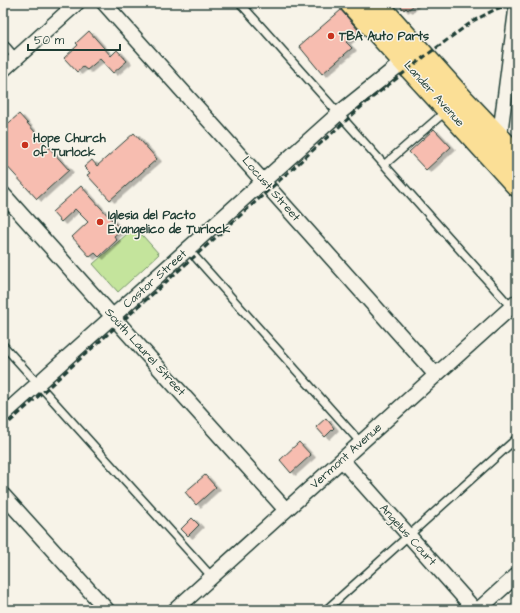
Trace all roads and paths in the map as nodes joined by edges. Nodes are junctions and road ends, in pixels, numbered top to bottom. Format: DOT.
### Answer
graph roads {
  1 [pos="78,3"];
  2 [pos="104,3"];
  3 [pos="240,3"];
  4 [pos="351,3"];
  5 [pos="376,3"];
  6 [pos="517,3"];
  7 [pos="3,43"];
  8 [pos="411,56"];
  9 [pos="16,58"];
  10 [pos="3,70"];
  11 [pos="448,109"];
  12 [pos="338,114"];
  13 [pos="499,139"];
  14 [pos="517,157"];
  15 [pos="496,162"];
  16 [pos="384,165"];
  17 [pos="263,181"];
  18 [pos="517,185"];
  19 [pos="3,194"];
  20 [pos="188,249"];
  21 [pos="514,305"];
  22 [pos="113,316"];
  23 [pos="3,344"];
  24 [pos="436,375"];
  25 [pos="38,383"];
  26 [pos="3,415"];
  27 [pos="517,438"];
  28 [pos="361,443"];
  29 [pos="342,460"];
  30 [pos="3,495"];
  31 [pos="286,510"];
  32 [pos="409,535"];
  33 [pos="517,575"];
  34 [pos="212,577"];
  35 [pos="107,610"];
  36 [pos="175,610"];
  37 [pos="326,610"];
  38 [pos="476,610"];
  1 -- 9 [label="street"];
  2 -- 17 [label="street, Locust Street"];
  3 -- 12 [label="lane"];
  4 -- 8 [label="main road, Lander Avenue"];
  5 -- 8 [label="main road, Lander Avenue"];
  6 -- 13 [label="street"];
  7 -- 9 [label="lane"];
  8 -- 11 [label="main road, Lander Avenue"];
  8 -- 12 [label="street, Castor Street"];
  8 -- 13 [label="main road, Lander Avenue"];
  9 -- 10 [label="street"];
  11 -- 15 [label="main road, Lander Avenue"];
  11 -- 16 [label="lane"];
  12 -- 16 [label="lane"];
  12 -- 17 [label="street, Castor Street"];
  13 -- 14 [label="main road, Lander Avenue"];
  13 -- 15 [label="street"];
  15 -- 18 [label="main road, Lander Avenue"];
  16 -- 21 [label="lane"];
  17 -- 20 [label="street, Castor Street"];
  17 -- 24 [label="street, Locust Street"];
  19 -- 22 [label="street, South Laurel Street"];
  20 -- 22 [label="street, Castor Street"];
  20 -- 28 [label="lane"];
  21 -- 24 [label="street, Vermont Avenue"];
  22 -- 25 [label="street, Castor Street"];
  22 -- 31 [label="street, South Laurel Street"];
  23 -- 25 [label="lane"];
  24 -- 28 [label="street, Vermont Avenue"];
  25 -- 26 [label="street, Castor Street"];
  25 -- 34 [label="lane"];
  27 -- 32 [label="lane"];
  28 -- 29 [label="street, Vermont Avenue"];
  29 -- 31 [label="street, Vermont Avenue"];
  29 -- 32 [label="street, Angelus Court"];
  30 -- 35 [label="street"];
  31 -- 34 [label="street, Vermont Avenue"];
  32 -- 37 [label="lane"];
  32 -- 38 [label="street, Angelus Court"];
  33 -- 38 [label="street"];
  34 -- 36 [label="street, Vermont Avenue"];
}
